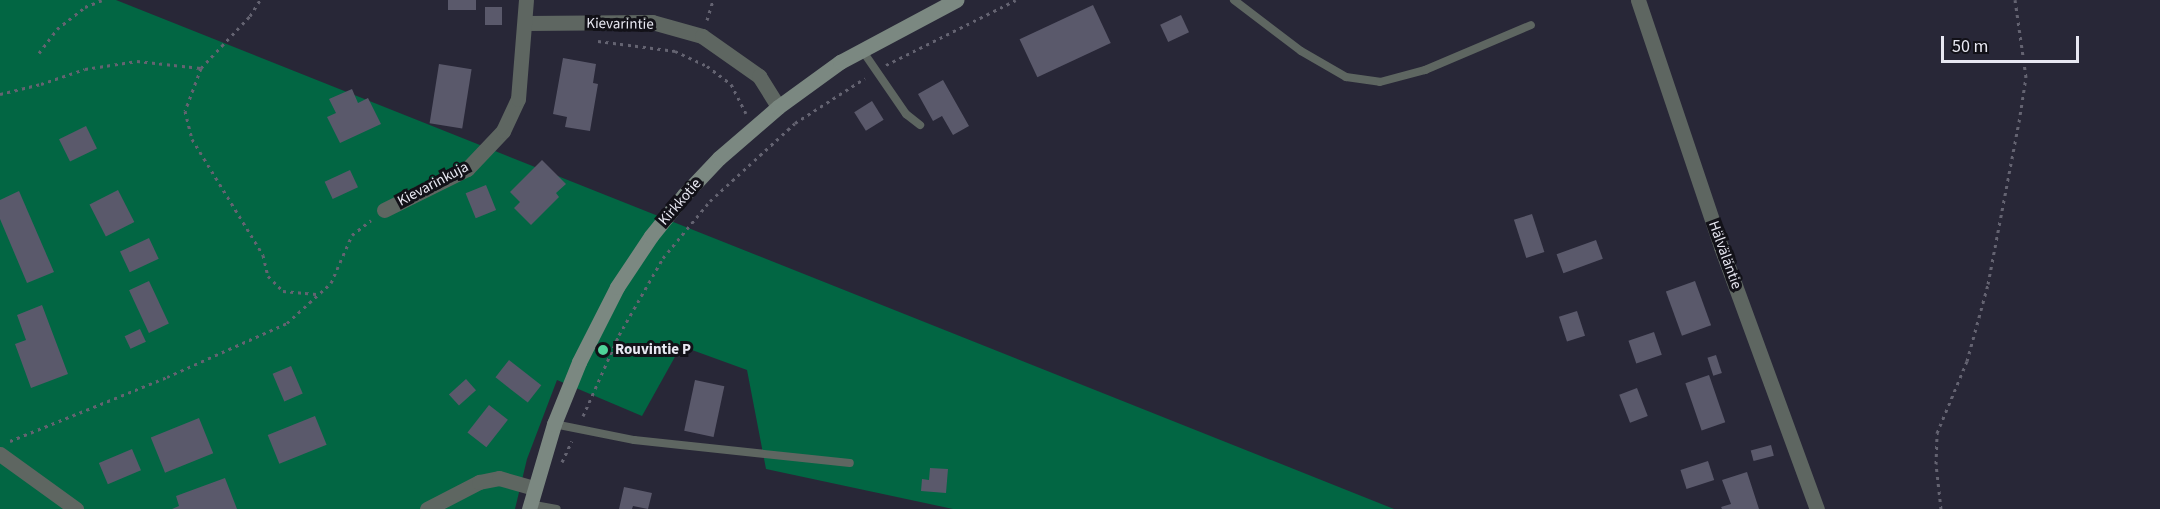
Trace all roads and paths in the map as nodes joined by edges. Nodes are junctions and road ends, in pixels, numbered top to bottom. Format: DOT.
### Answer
graph roads {
  1 [pos="102,0"];
  2 [pos="260,0"];
  3 [pos="526,0"];
  4 [pos="714,0"];
  5 [pos="956,0"];
  6 [pos="1016,0"];
  7 [pos="1234,0"];
  8 [pos="1638,0"];
  9 [pos="2015,0"];
  10 [pos="526,23"];
  11 [pos="1531,25"];
  12 [pos="702,36"];
  13 [pos="596,40"];
  14 [pos="862,50"];
  15 [pos="39,53"];
  16 [pos="201,68"];
  17 [pos="878,70"];
  18 [pos="0,94"];
  19 [pos="777,106"];
  20 [pos="920,125"];
  21 [pos="753,126"];
  22 [pos="767,149"];
  23 [pos="384,210"];
  24 [pos="319,294"];
  25 [pos="554,424"];
  26 [pos="577,430"];
  27 [pos="10,441"];
  28 [pos="0,454"];
  29 [pos="850,463"];
  30 [pos="558,470"];
  31 [pos="533,488"];
  32 [pos="529,507"];
  33 [pos="76,509"];
  34 [pos="427,509"];
  35 [pos="557,509"];
  36 [pos="1817,509"];
  37 [pos="1941,509"];
  1 -- 15 [label="path"];
  2 -- 16 [label="path"];
  3 -- 10 [label="street"];
  4 -- 12 [label="path"];
  5 -- 14 [label="street, Kirkkotie"];
  6 -- 17 [label="path"];
  7 -- 11 [label="lane"];
  8 -- 36 [label="street, Hälväläntie"];
  9 -- 37 [label="path"];
  10 -- 12 [label="street, Kievarintie"];
  10 -- 23 [label="street, Kievarinkuja"];
  12 -- 19 [label="street, Kievarintie"];
  13 -- 21 [label="path"];
  14 -- 17 [label="lane"];
  14 -- 19 [label="street, Kirkkotie"];
  16 -- 18 [label="path"];
  16 -- 24 [label="path"];
  17 -- 20 [label="lane"];
  17 -- 22 [label="path"];
  19 -- 21 [label="street, Kirkkotie"];
  21 -- 22 [label="path"];
  21 -- 25 [label="street, Kirkkotie"];
  22 -- 26 [label="path"];
  23 -- 24 [label="path"];
  24 -- 27 [label="path"];
  25 -- 26 [label="lane"];
  25 -- 31 [label="street, Kirkkotie"];
  26 -- 29 [label="lane"];
  26 -- 30 [label="path"];
  28 -- 33 [label="street"];
  31 -- 32 [label="street, Kirkkotie"];
  31 -- 34 [label="street"];
  32 -- 35 [label="lane"];
}
